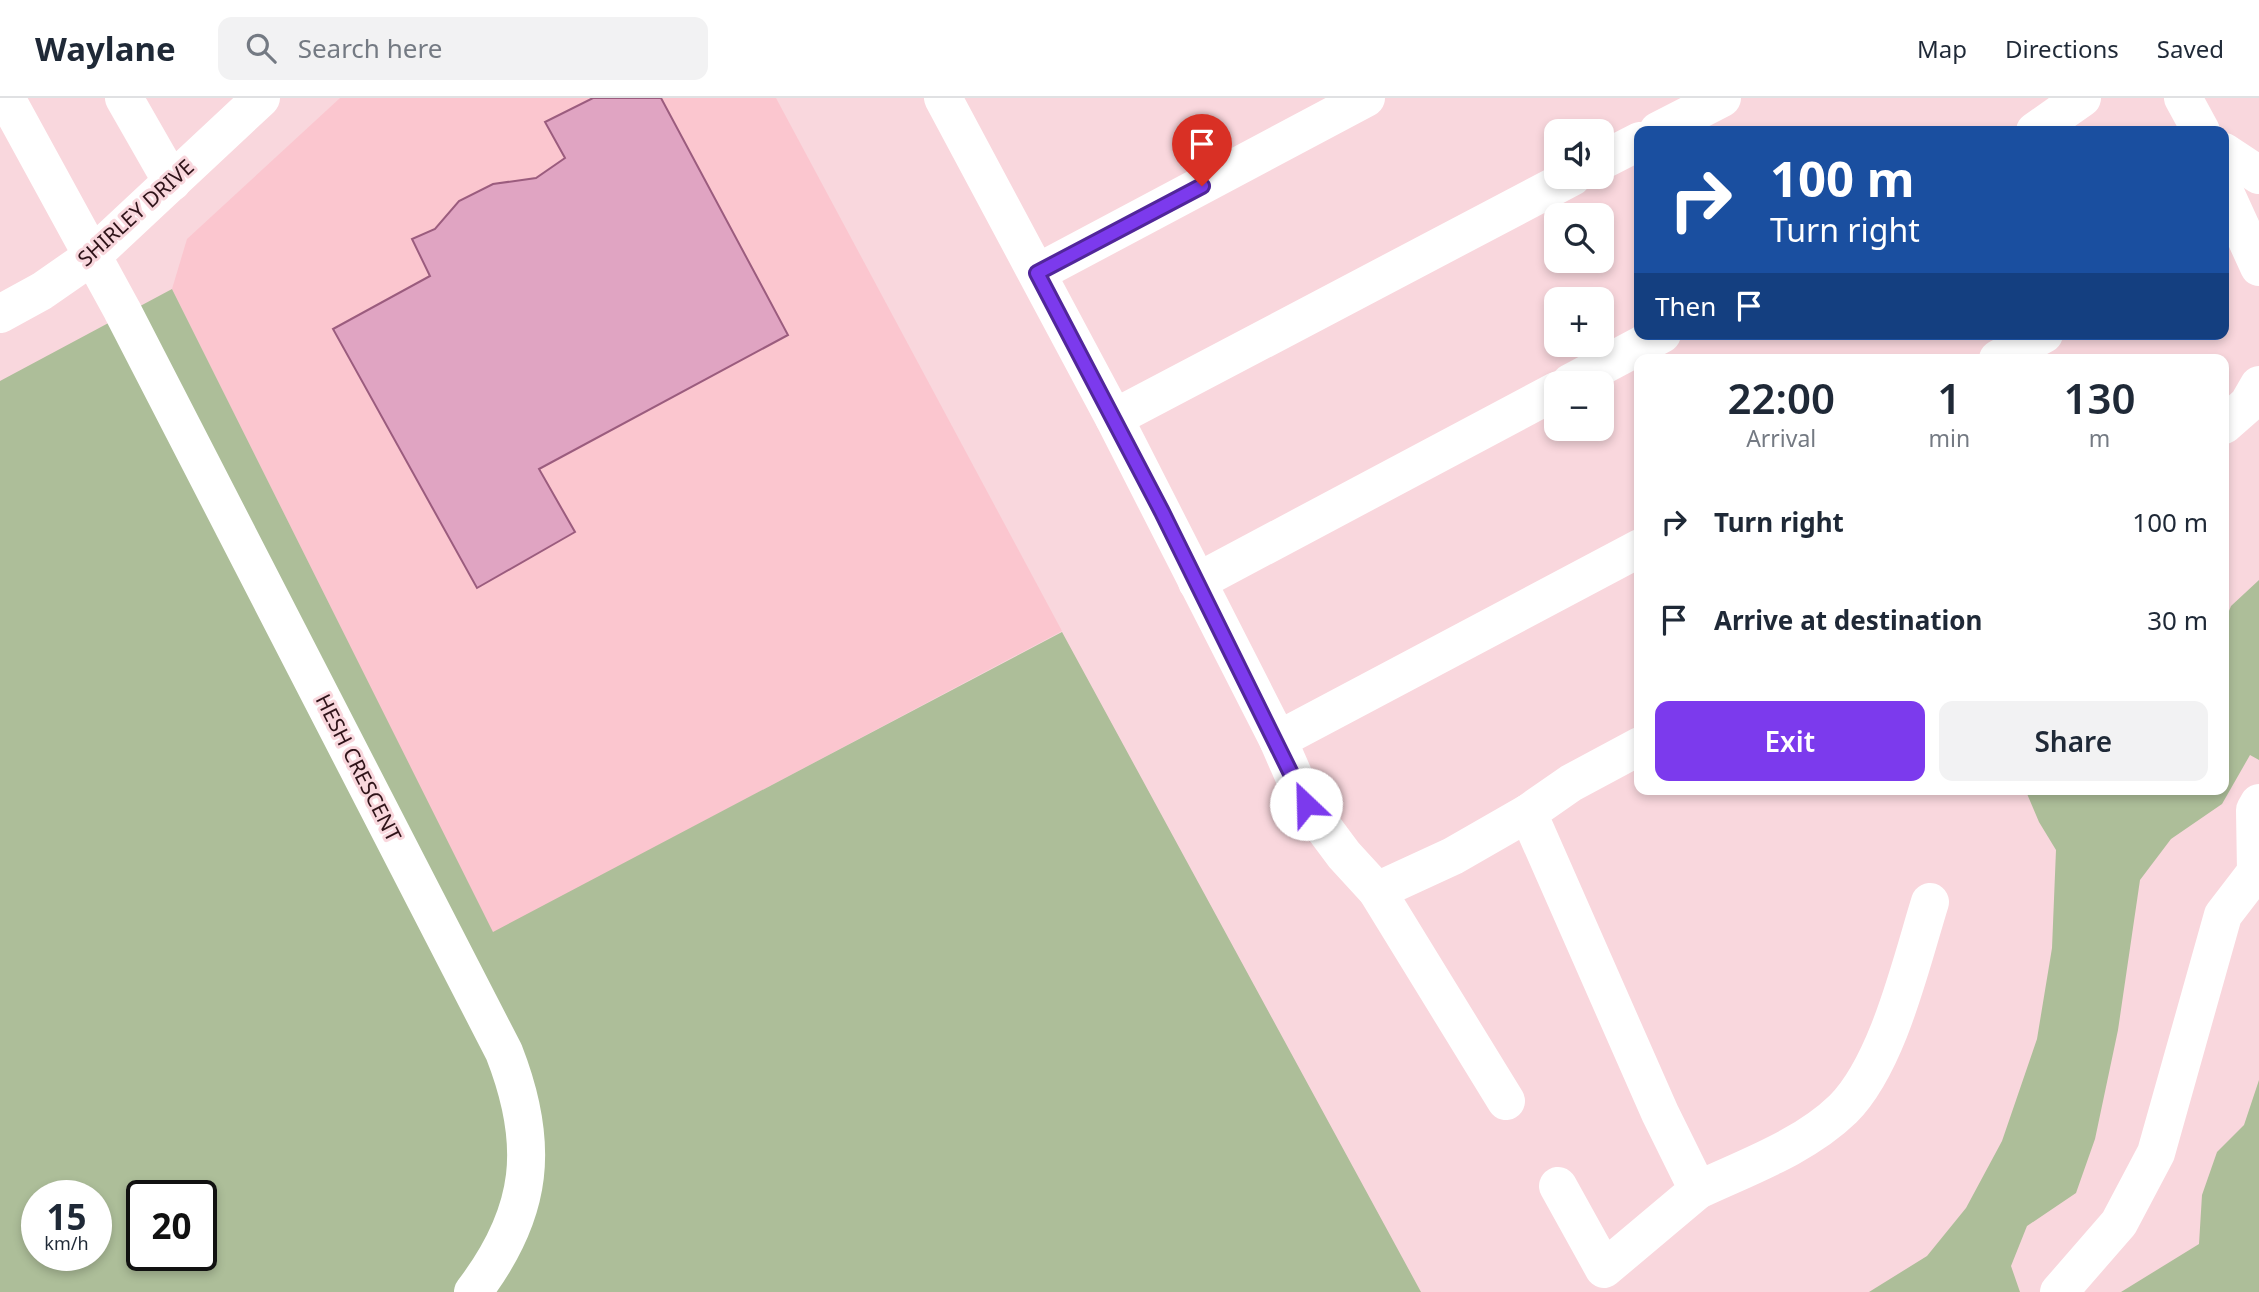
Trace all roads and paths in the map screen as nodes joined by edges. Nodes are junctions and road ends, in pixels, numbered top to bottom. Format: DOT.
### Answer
graph roads {
  1 [pos="6,98"];
  2 [pos="124,98"];
  3 [pos="261,98"];
  4 [pos="944,98"];
  5 [pos="1366,98"];
  6 [pos="1722,98"];
  7 [pos="2082,98"];
  8 [pos="2183,98"];
  9 [pos="1668,126"];
  10 [pos="2042,126"];
  11 [pos="2198,126"];
  12 [pos="1634,144"];
  13 [pos="1614,154"];
  14 [pos="2229,155"];
  15 [pos="2259,175"];
  16 [pos="172,182"];
  17 [pos="1549,189"];
  18 [pos="2229,208"];
  19 [pos="91,257"];
  20 [pos="2259,267"];
  21 [pos="1037,273"];
  22 [pos="0,314"];
  23 [pos="1651,340"];
  24 [pos="2033,340"];
  25 [pos="2007,354"];
  26 [pos="1593,371"];
  27 [pos="2259,385"];
  28 [pos="1544,397"];
  29 [pos="1114,418"];
  30 [pos="2229,421"];
  31 [pos="1634,551"];
  32 [pos="1197,582"];
  33 [pos="1278,740"];
  34 [pos="1634,749"];
  35 [pos="2259,803"];
  36 [pos="1528,813"];
  37 [pos="2258,873"];
  38 [pos="1377,891"];
  39 [pos="1930,902"];
  40 [pos="1506,1101"];
  41 [pos="1558,1186"];
  42 [pos="1698,1190"];
  43 [pos="1610,1280"];
  44 [pos="472,1292"];
  45 [pos="2059,1292"];
  1 -- 19 [label="street, HESH CRESCENT"];
  2 -- 16 [label="street"];
  3 -- 16 [label="street, SHIRLEY DRIVE"];
  4 -- 21 [label="street"];
  5 -- 21 [label="street"];
  6 -- 9 [label="street"];
  7 -- 10 [label="street"];
  8 -- 11 [label="street"];
  12 -- 13 [label="street"];
  14 -- 15 [label="street"];
  16 -- 19 [label="street, SHIRLEY DRIVE"];
  17 -- 29 [label="street"];
  18 -- 20 [label="street"];
  19 -- 22 [label="street, SHIRLEY DRIVE"];
  19 -- 44 [label="street, HESH CRESCENT"];
  21 -- 29 [label="street"];
  23 -- 26 [label="street"];
  24 -- 25 [label="street"];
  27 -- 30 [label="street"];
  28 -- 32 [label="street"];
  29 -- 32 [label="street"];
  31 -- 33 [label="street"];
  32 -- 33 [label="street"];
  33 -- 38 [label="street"];
  34 -- 36 [label="street"];
  35 -- 37 [label="street"];
  36 -- 38 [label="street"];
  36 -- 42 [label="street"];
  37 -- 45 [label="street"];
  38 -- 40 [label="street"];
  39 -- 42 [label="street"];
  41 -- 43 [label="street"];
  42 -- 43 [label="street"];
}
